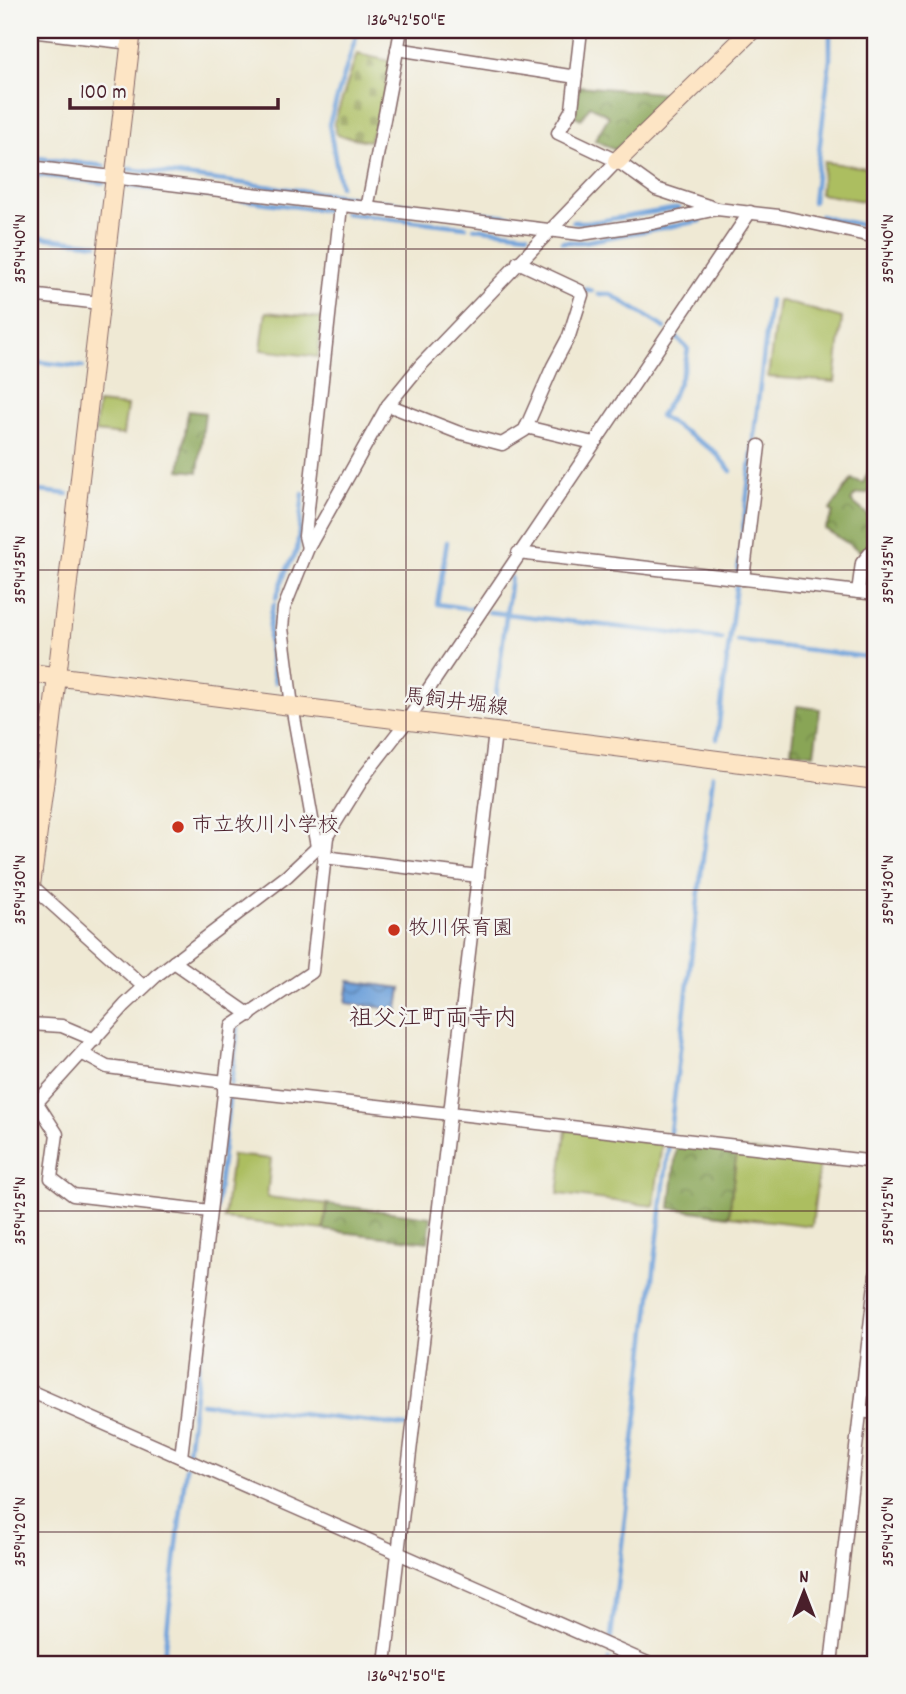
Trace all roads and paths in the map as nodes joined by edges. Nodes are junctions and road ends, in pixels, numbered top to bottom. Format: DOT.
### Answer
graph roads {
  1 [pos="401,30"];
  2 [pos="581,30"];
  3 [pos="752,30"];
  4 [pos="30,31"];
  5 [pos="132,36"];
  6 [pos="397,50"];
  7 [pos="576,77"];
  8 [pos="617,161"];
  9 [pos="30,167"];
  10 [pos="114,177"];
  11 [pos="341,206"];
  12 [pos="367,209"];
  13 [pos="717,209"];
  14 [pos="750,212"];
  15 [pos="549,230"];
  16 [pos="876,237"];
  17 [pos="518,262"];
  18 [pos="30,295"];
  19 [pos="100,303"];
  20 [pos="388,405"];
  21 [pos="526,427"];
  22 [pos="593,443"];
  23 [pos="759,446"];
  24 [pos="876,546"];
  25 [pos="308,548"];
  26 [pos="518,553"];
  27 [pos="743,579"];
  28 [pos="859,592"];
  29 [pos="876,594"];
  30 [pos="30,673"];
  31 [pos="57,676"];
  32 [pos="292,706"];
  33 [pos="407,720"];
  34 [pos="495,732"];
  35 [pos="876,780"];
  36 [pos="321,852"];
  37 [pos="478,876"];
  38 [pos="31,877"];
  39 [pos="174,962"];
  40 [pos="144,987"];
  41 [pos="250,1016"];
  42 [pos="30,1024"];
  43 [pos="95,1040"];
  44 [pos="83,1054"];
  45 [pos="224,1086"];
  46 [pos="34,1107"];
  47 [pos="450,1113"];
  48 [pos="876,1162"];
  49 [pos="210,1211"];
  50 [pos="876,1275"];
  51 [pos="30,1391"];
  52 [pos="860,1412"];
  53 [pos="876,1413"];
  54 [pos="181,1457"];
  55 [pos="398,1553"];
  56 [pos="385,1664"];
  57 [pos="650,1664"];
  58 [pos="831,1664"];
  1 -- 6 [label="street"];
  2 -- 7 [label="street"];
  3 -- 8 [label="street"];
  4 -- 5 [label="street"];
  5 -- 10 [label="street"];
  6 -- 7 [label="street"];
  6 -- 12 [label="street"];
  7 -- 8 [label="street"];
  8 -- 13 [label="street"];
  8 -- 15 [label="street"];
  9 -- 10 [label="street"];
  10 -- 11 [label="street"];
  10 -- 19 [label="street"];
  11 -- 12 [label="street"];
  11 -- 25 [label="street"];
  12 -- 15 [label="street"];
  13 -- 14 [label="street"];
  13 -- 15 [label="street"];
  14 -- 16 [label="street"];
  14 -- 22 [label="street"];
  15 -- 17 [label="street"];
  17 -- 20 [label="street"];
  17 -- 21 [label="street"];
  18 -- 19 [label="street"];
  19 -- 31 [label="street"];
  20 -- 21 [label="street"];
  20 -- 25 [label="street"];
  21 -- 22 [label="street"];
  22 -- 26 [label="street"];
  23 -- 27 [label="street"];
  24 -- 28 [label="street"];
  25 -- 32 [label="street"];
  26 -- 27 [label="street"];
  26 -- 33 [label="street"];
  27 -- 28 [label="street"];
  28 -- 29 [label="street"];
  30 -- 31 [label="street, 馬飼井堀線"];
  31 -- 32 [label="street, 馬飼井堀線"];
  31 -- 38 [label="street"];
  32 -- 33 [label="street, 馬飼井堀線"];
  32 -- 36 [label="street"];
  33 -- 34 [label="street, 馬飼井堀線"];
  33 -- 36 [label="street"];
  34 -- 35 [label="street, 馬飼井堀線"];
  34 -- 37 [label="street"];
  36 -- 37 [label="street"];
  36 -- 39 [label="street"];
  36 -- 41 [label="street"];
  37 -- 47 [label="street"];
  38 -- 40 [label="street"];
  39 -- 40 [label="street"];
  39 -- 41 [label="street"];
  40 -- 43 [label="street"];
  41 -- 45 [label="street"];
  42 -- 43 [label="street"];
  43 -- 44 [label="street"];
  44 -- 45 [label="street"];
  44 -- 46 [label="street"];
  45 -- 47 [label="street"];
  45 -- 49 [label="street"];
  46 -- 49 [label="street"];
  47 -- 48 [label="street"];
  47 -- 55 [label="street"];
  49 -- 54 [label="street"];
  50 -- 52 [label="street"];
  51 -- 54 [label="street"];
  52 -- 53 [label="street"];
  52 -- 58 [label="street"];
  54 -- 55 [label="street"];
  55 -- 56 [label="street"];
  55 -- 57 [label="street"];
}
